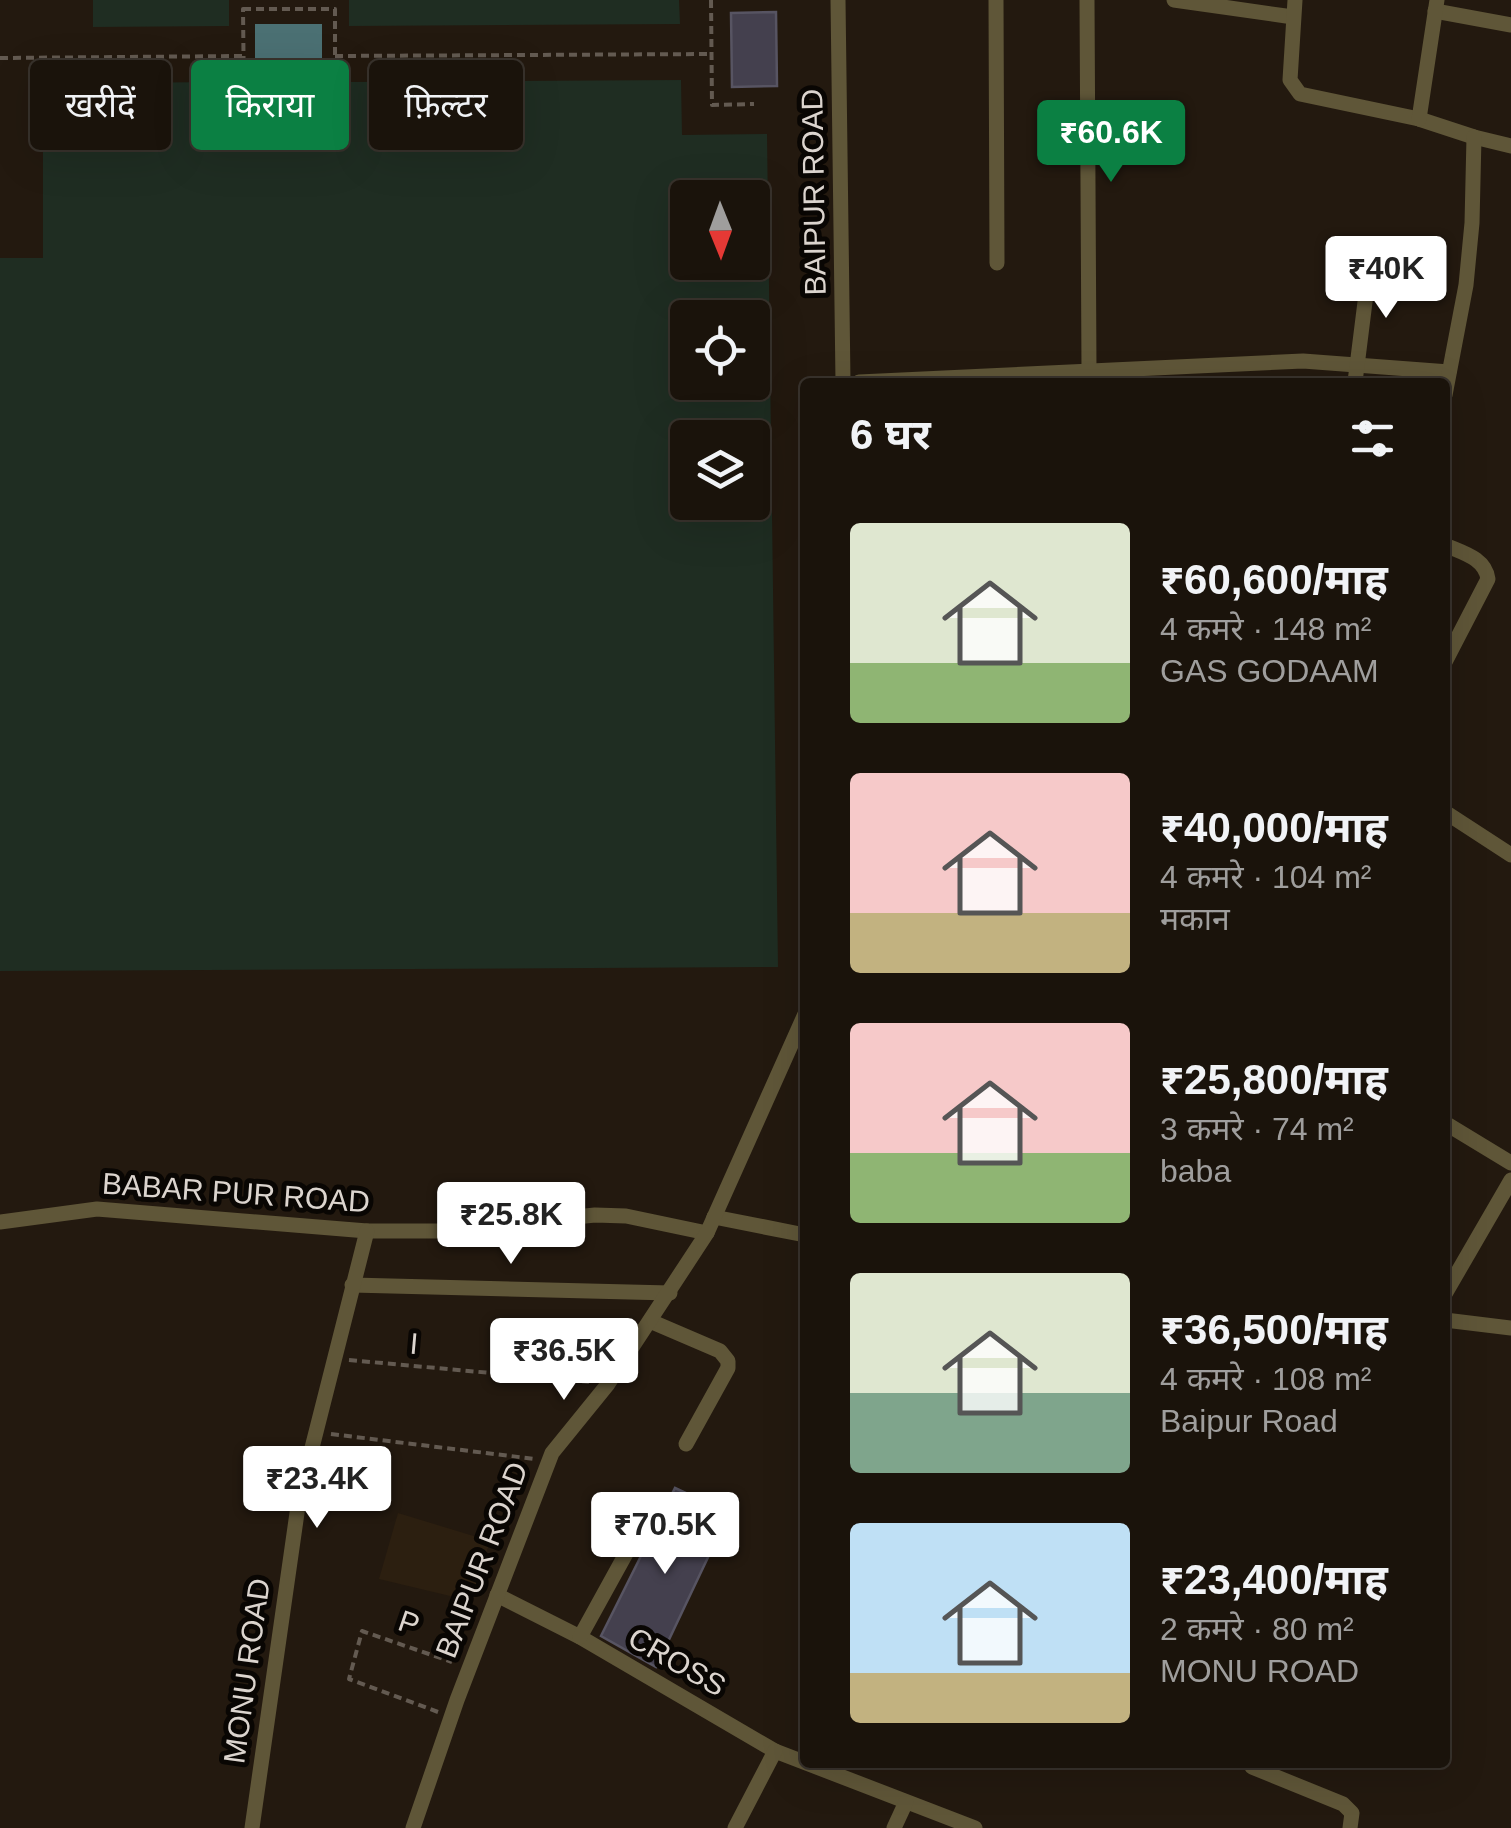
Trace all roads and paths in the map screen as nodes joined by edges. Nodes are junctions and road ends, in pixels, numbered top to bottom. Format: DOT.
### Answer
graph roads {
  1 [pos="711,0"];
  2 [pos="838,0"];
  3 [pos="996,0"];
  4 [pos="1086,0"];
  5 [pos="1174,0"];
  6 [pos="1218,3"];
  7 [pos="1436,6"];
  8 [pos="1294,8"];
  9 [pos="1511,25"];
  10 [pos="712,54"];
  11 [pos="244,56"];
  12 [pos="335,56"];
  13 [pos="0,58"];
  14 [pos="754,104"];
  15 [pos="1419,118"];
  16 [pos="1474,138"];
  17 [pos="1511,146"];
  18 [pos="1372,254"];
  19 [pos="997,262"];
  20 [pos="1222,362"];
  21 [pos="1358,364"];
  22 [pos="1090,370"];
  23 [pos="1449,372"];
  24 [pos="1109,376"];
  25 [pos="843,378"];
  26 [pos="1007,378"];
  27 [pos="1222,378"];
  28 [pos="1355,378"];
  29 [pos="1448,378"];
  30 [pos="1450,546"];
  31 [pos="1450,652"];
  32 [pos="1450,815"];
  33 [pos="1511,854"];
  34 [pos="800,1025"];
  35 [pos="1450,1126"];
  36 [pos="1511,1163"];
  37 [pos="1511,1180"];
  38 [pos="714,1217"];
  39 [pos="0,1222"];
  40 [pos="367,1231"];
  41 [pos="707,1233"];
  42 [pos="800,1234"];
  43 [pos="1450,1285"];
  44 [pos="352,1286"];
  45 [pos="670,1293"];
  46 [pos="650,1321"];
  47 [pos="1450,1321"];
  48 [pos="1511,1328"];
  49 [pos="334,1359"];
  50 [pos="608,1384"];
  51 [pos="316,1432"];
  52 [pos="686,1444"];
  53 [pos="550,1460"];
  54 [pos="655,1501"];
  55 [pos="497,1595"];
  56 [pos="580,1637"];
  57 [pos="469,1668"];
  58 [pos="452,1717"];
  59 [pos="775,1751"];
  60 [pos="800,1761"];
  61 [pos="819,1768"];
  62 [pos="1252,1768"];
  63 [pos="906,1802"];
  64 [pos="252,1828"];
  65 [pos="413,1828"];
  66 [pos="734,1828"];
  67 [pos="894,1828"];
  68 [pos="976,1828"];
  69 [pos="1350,1828"];
  1 -- 10 [label="path"];
  2 -- 25 [label="street, BAIPUR ROAD"];
  3 -- 19 [label="street"];
  4 -- 22 [label="street"];
  5 -- 6 [label="street"];
  6 -- 8 [label="street"];
  7 -- 9 [label="street"];
  7 -- 15 [label="street"];
  8 -- 15 [label="street"];
  10 -- 12 [label="path"];
  10 -- 14 [label="path"];
  11 -- 12 [label="path"];
  11 -- 12 [label="path"];
  11 -- 13 [label="path"];
  15 -- 16 [label="street"];
  16 -- 17 [label="street"];
  16 -- 23 [label="street"];
  18 -- 21 [label="street"];
  20 -- 21 [label="street"];
  20 -- 24 [label="street"];
  20 -- 27 [label="street"];
  21 -- 23 [label="street"];
  21 -- 28 [label="street"];
  22 -- 24 [label="street"];
  22 -- 26 [label="street"];
  23 -- 29 [label="street"];
  30 -- 31 [label="street"];
  32 -- 33 [label="street"];
  34 -- 38 [label="street, BAIPUR ROAD"];
  35 -- 36 [label="street"];
  37 -- 43 [label="street"];
  38 -- 41 [label="street, BAIPUR ROAD"];
  38 -- 42 [label="street"];
  39 -- 40 [label="street, BABAR PUR ROAD"];
  40 -- 41 [label="street, BABAR PUR ROAD"];
  40 -- 44 [label="street, MONU ROAD"];
  41 -- 45 [label="street, BAIPUR ROAD"];
  44 -- 45 [label="street"];
  44 -- 49 [label="street, MONU ROAD"];
  45 -- 46 [label="street, BAIPUR ROAD"];
  46 -- 50 [label="street, BAIPUR ROAD"];
  46 -- 52 [label="street"];
  47 -- 48 [label="street"];
  49 -- 50 [label="path, I"];
  49 -- 51 [label="street, MONU ROAD"];
  50 -- 53 [label="street, BAIPUR ROAD"];
  51 -- 53 [label="path"];
  51 -- 64 [label="street, MONU ROAD"];
  53 -- 55 [label="street, BAIPUR ROAD"];
  54 -- 56 [label="street"];
  55 -- 56 [label="street, CROSS"];
  55 -- 57 [label="street, BAIPUR ROAD"];
  56 -- 59 [label="street, CROSS"];
  57 -- 58 [label="street, BAIPUR ROAD"];
  57 -- 58 [label="path, P"];
  58 -- 65 [label="street, BAIPUR ROAD"];
  59 -- 60 [label="street, CROSS"];
  59 -- 66 [label="street"];
  61 -- 63 [label="street, CROSS"];
  62 -- 69 [label="street"];
  63 -- 67 [label="street"];
  63 -- 68 [label="street, CROSS"];
}
